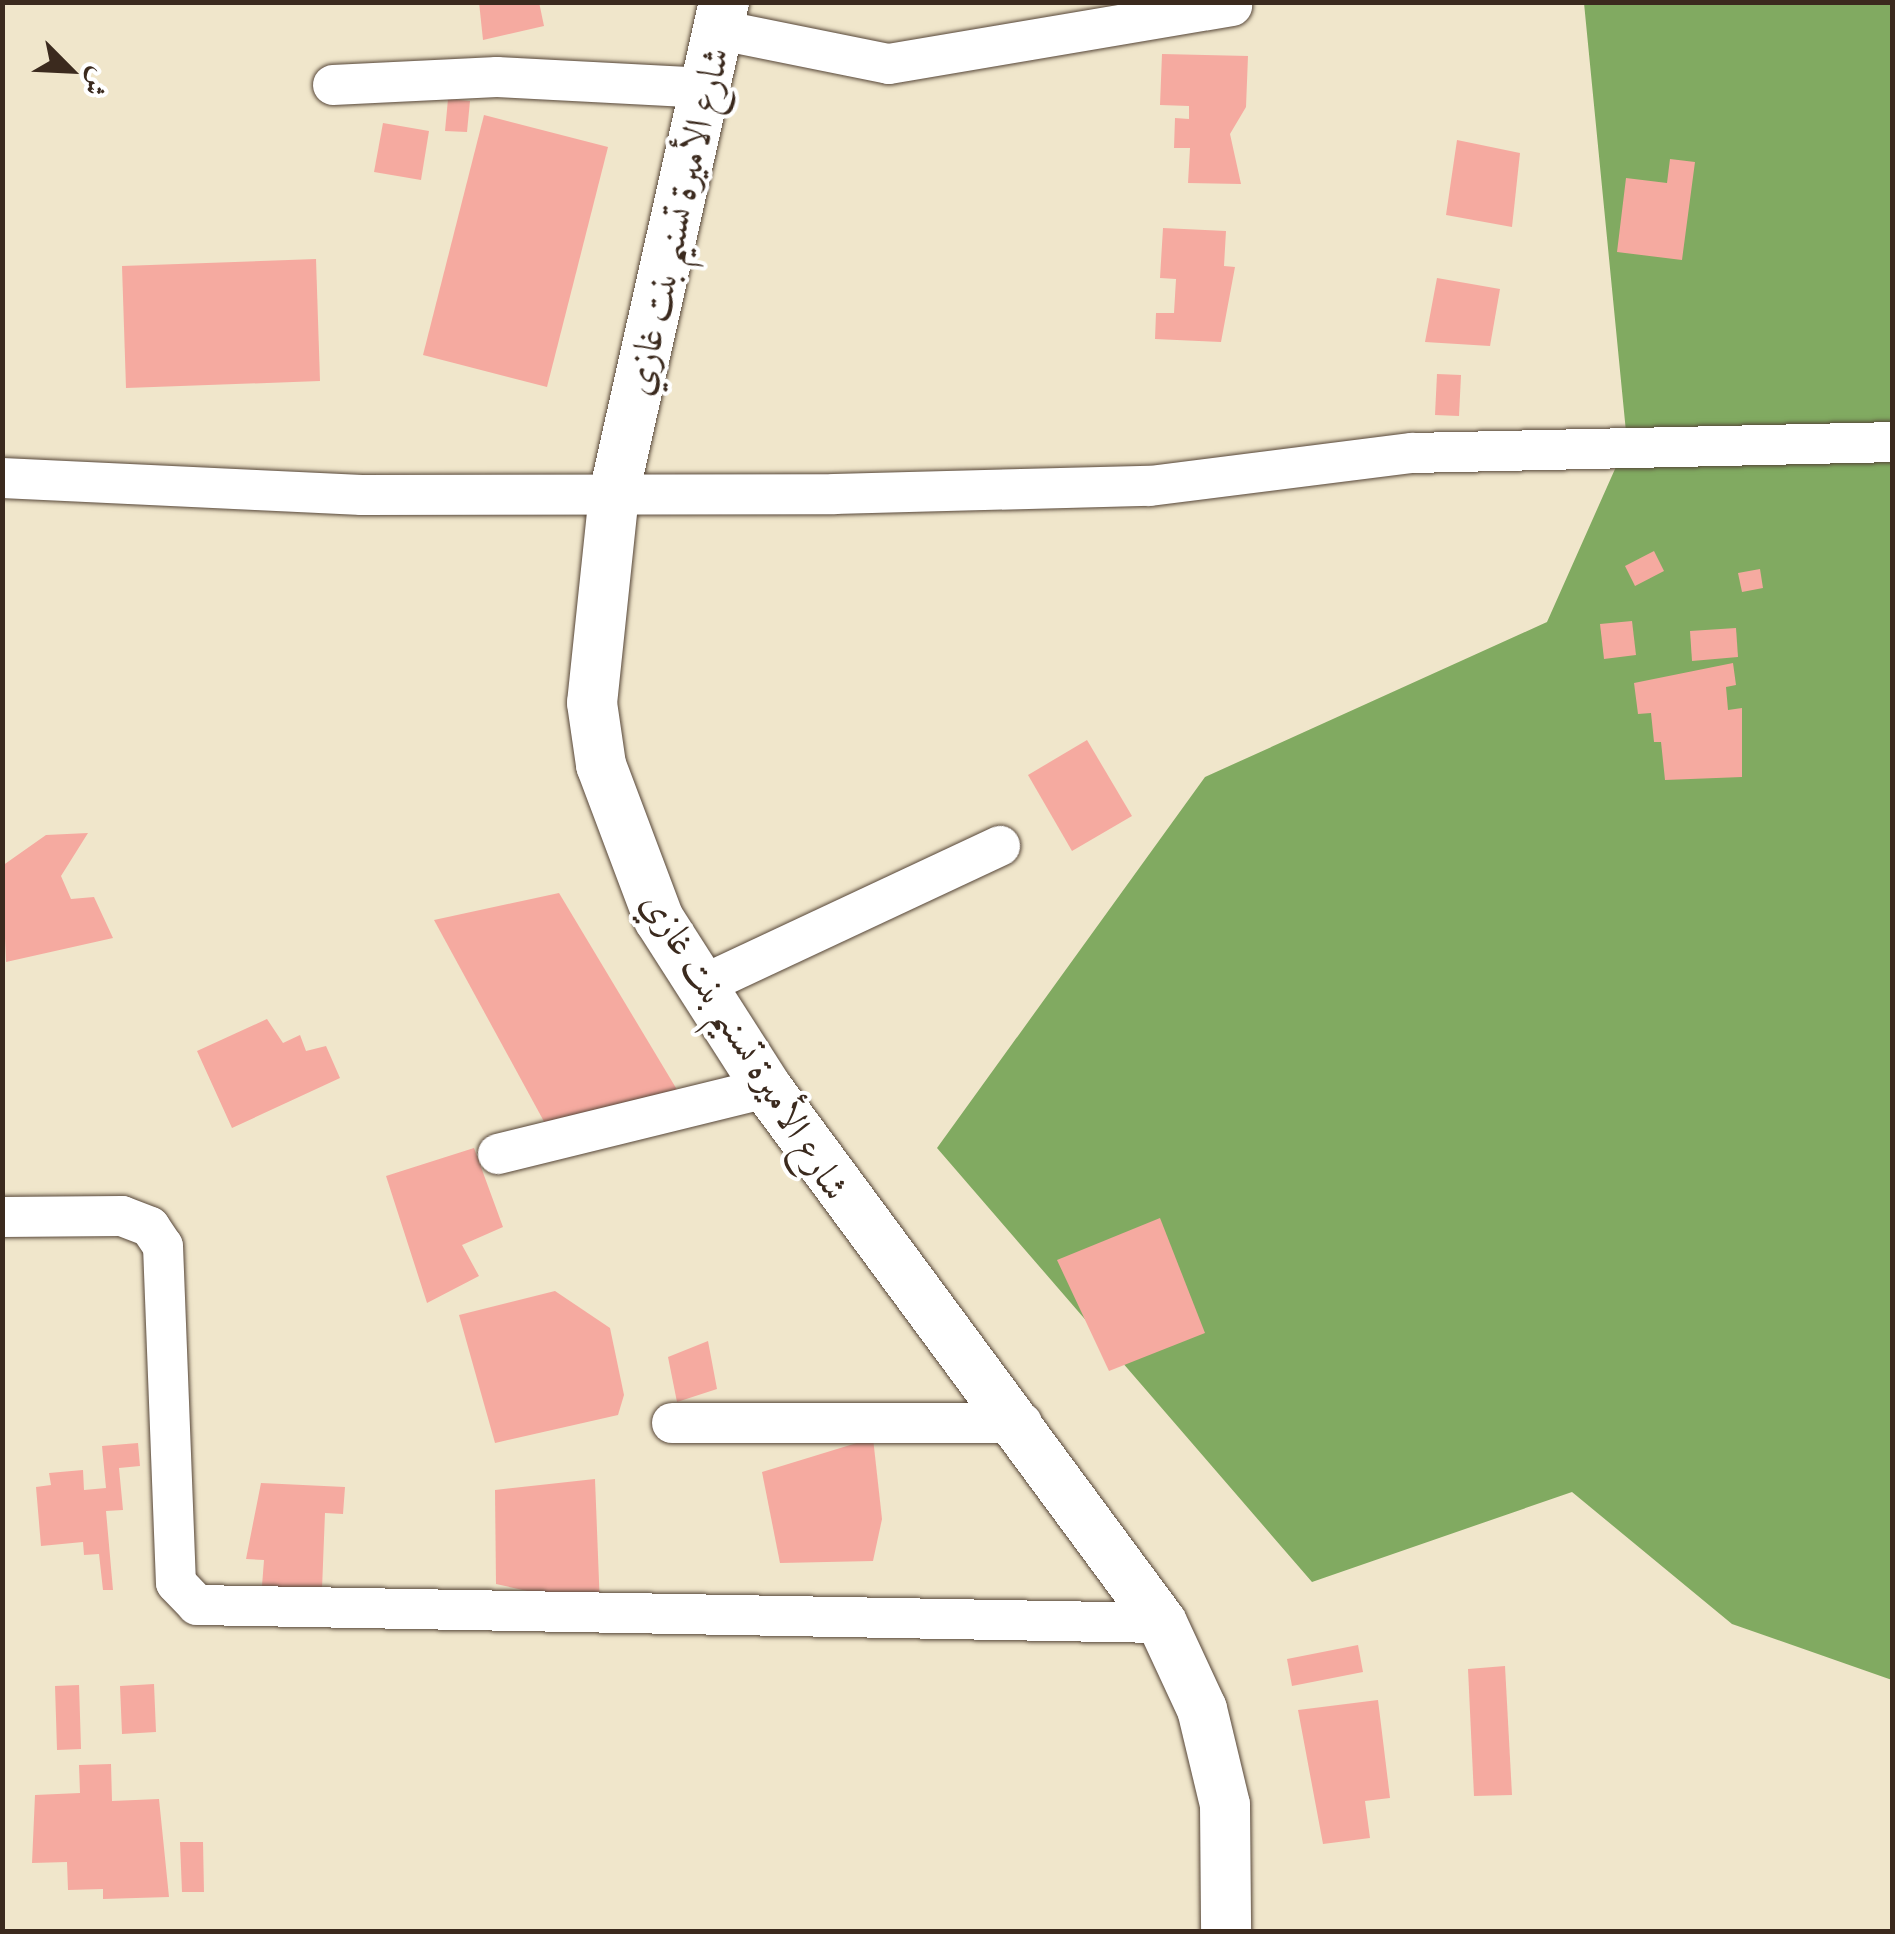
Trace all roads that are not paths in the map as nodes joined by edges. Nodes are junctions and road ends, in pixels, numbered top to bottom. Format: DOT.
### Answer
graph roads {
  1 [pos="1232,6"];
  2 [pos="722,16"];
  3 [pos="333,86"];
  4 [pos="707,88"];
  5 [pos="1892,442"];
  6 [pos="2,478"];
  7 [pos="614,494"];
  8 [pos="1000,846"];
  9 [pos="703,985"];
  10 [pos="767,1088"];
  11 [pos="498,1154"];
  12 [pos="2,1217"];
  13 [pos="672,1423"];
  14 [pos="1022,1423"];
  15 [pos="1162,1624"];
  16 [pos="1226,1932"];
  1 -- 2 [label="street"];
  2 -- 4 [label="main road, شارع الأميرة تسنيم بنت غازي"];
  3 -- 4 [label="street"];
  4 -- 7 [label="main road, شارع الأميرة تسنيم بنت غازي"];
  5 -- 7 [label="street"];
  6 -- 7 [label="street"];
  7 -- 9 [label="main road, شارع الأميرة تسنيم بنت غازي"];
  8 -- 9 [label="street"];
  9 -- 10 [label="main road, شارع الأميرة تسنيم بنت غازي"];
  10 -- 11 [label="street"];
  10 -- 14 [label="main road, شارع الأميرة تسنيم بنت غازي"];
  12 -- 15 [label="street"];
  13 -- 14 [label="street"];
  14 -- 15 [label="main road, شارع الأميرة تسنيم بنت غازي"];
  15 -- 16 [label="main road, شارع الأميرة تسنيم بنت غازي"];
}
